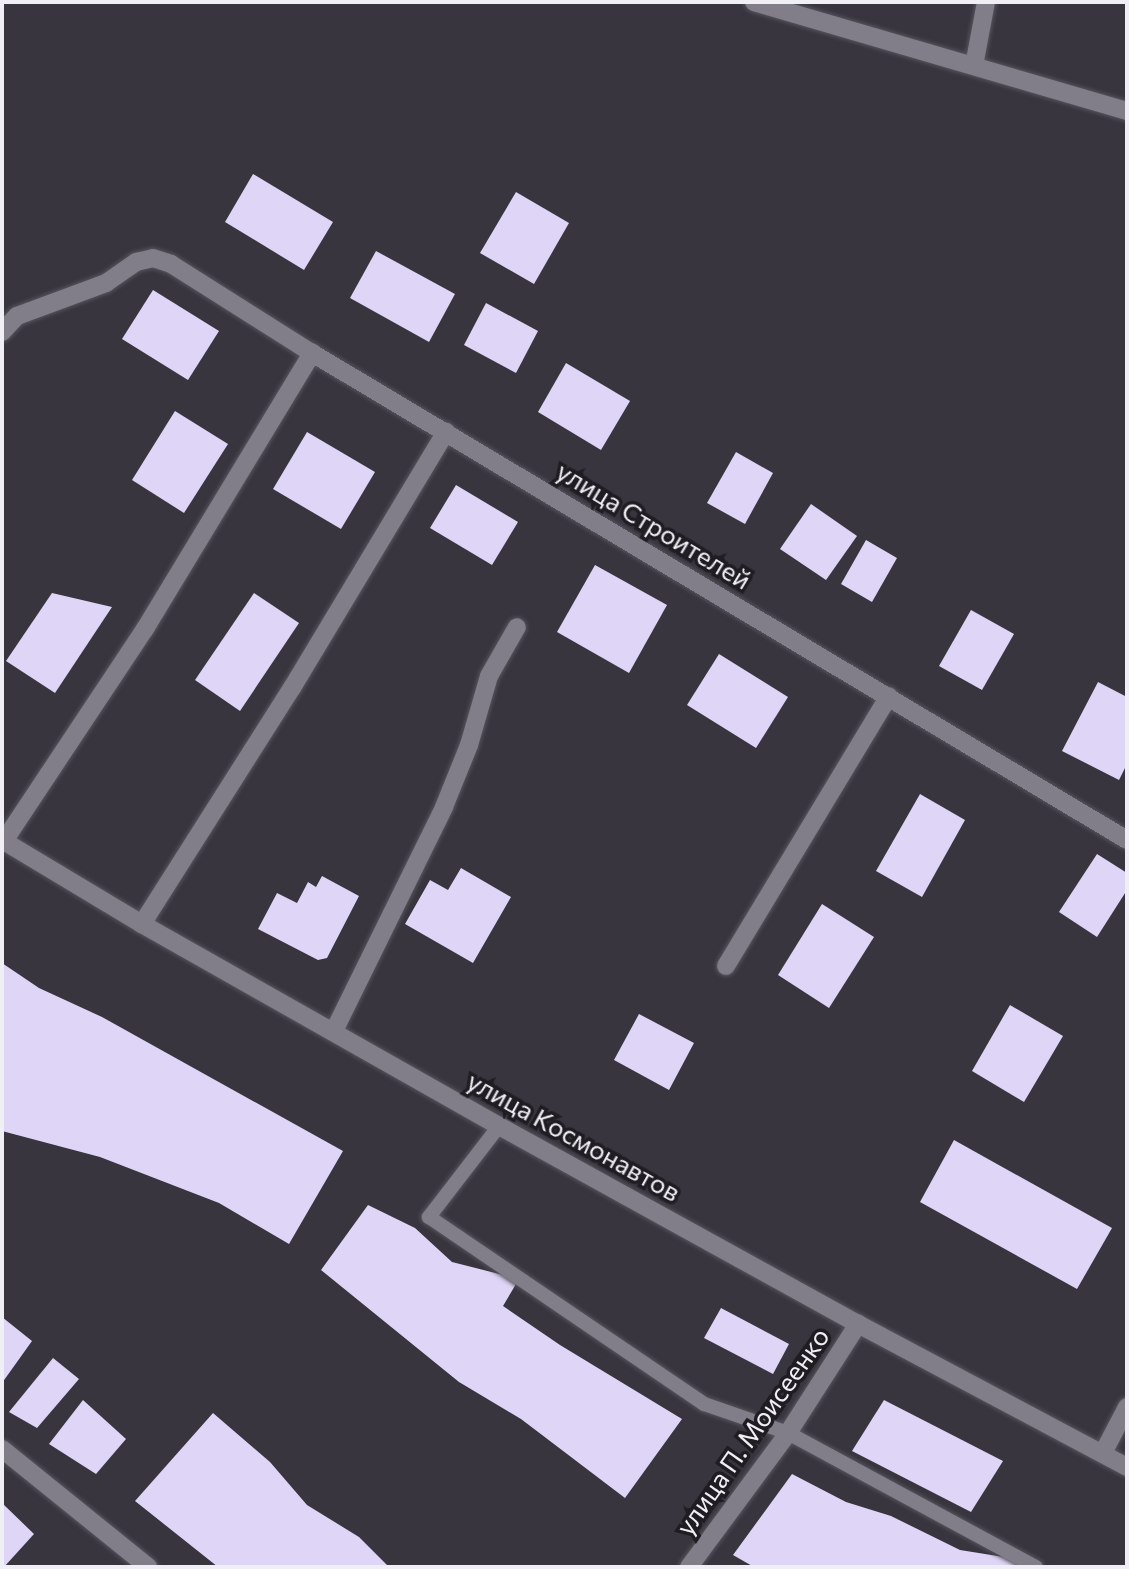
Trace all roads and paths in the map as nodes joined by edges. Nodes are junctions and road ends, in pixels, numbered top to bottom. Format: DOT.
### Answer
graph roads {
  1 [pos="754,2"];
  2 [pos="986,2"];
  3 [pos="974,66"];
  4 [pos="1127,111"];
  5 [pos="2,332"];
  6 [pos="312,353"];
  7 [pos="446,432"];
  8 [pos="517,627"];
  9 [pos="889,696"];
  10 [pos="1127,839"];
  11 [pos="3,841"];
  12 [pos="142,924"];
  13 [pos="726,966"];
  14 [pos="334,1031"];
  15 [pos="499,1126"];
  16 [pos="858,1324"];
  17 [pos="1127,1407"];
  18 [pos="788,1433"];
  19 [pos="2,1449"];
  20 [pos="1103,1453"];
  21 [pos="1127,1467"];
  22 [pos="148,1567"];
  23 [pos="689,1567"];
  24 [pos="1036,1567"];
  1 -- 3 [label="street"];
  2 -- 3 [label="street"];
  3 -- 4 [label="street"];
  5 -- 6 [label="street, улица Строителей"];
  6 -- 7 [label="street, улица Строителей"];
  6 -- 11 [label="street"];
  7 -- 9 [label="street, улица Строителей"];
  7 -- 12 [label="street"];
  8 -- 14 [label="street"];
  9 -- 10 [label="street, улица Строителей"];
  9 -- 13 [label="street"];
  11 -- 12 [label="street, улица Космонавтов"];
  12 -- 14 [label="street, улица Космонавтов"];
  14 -- 15 [label="street, улица Космонавтов"];
  15 -- 16 [label="street, улица Космонавтов"];
  15 -- 18 [label="lane"];
  16 -- 18 [label="street, улица П. Моисеенко"];
  16 -- 20 [label="street, улица Космонавтов"];
  17 -- 20 [label="street"];
  18 -- 23 [label="street, улица П. Моисеенко"];
  18 -- 24 [label="lane"];
  19 -- 22 [label="street"];
  20 -- 21 [label="street, улица Космонавтов"];
}
